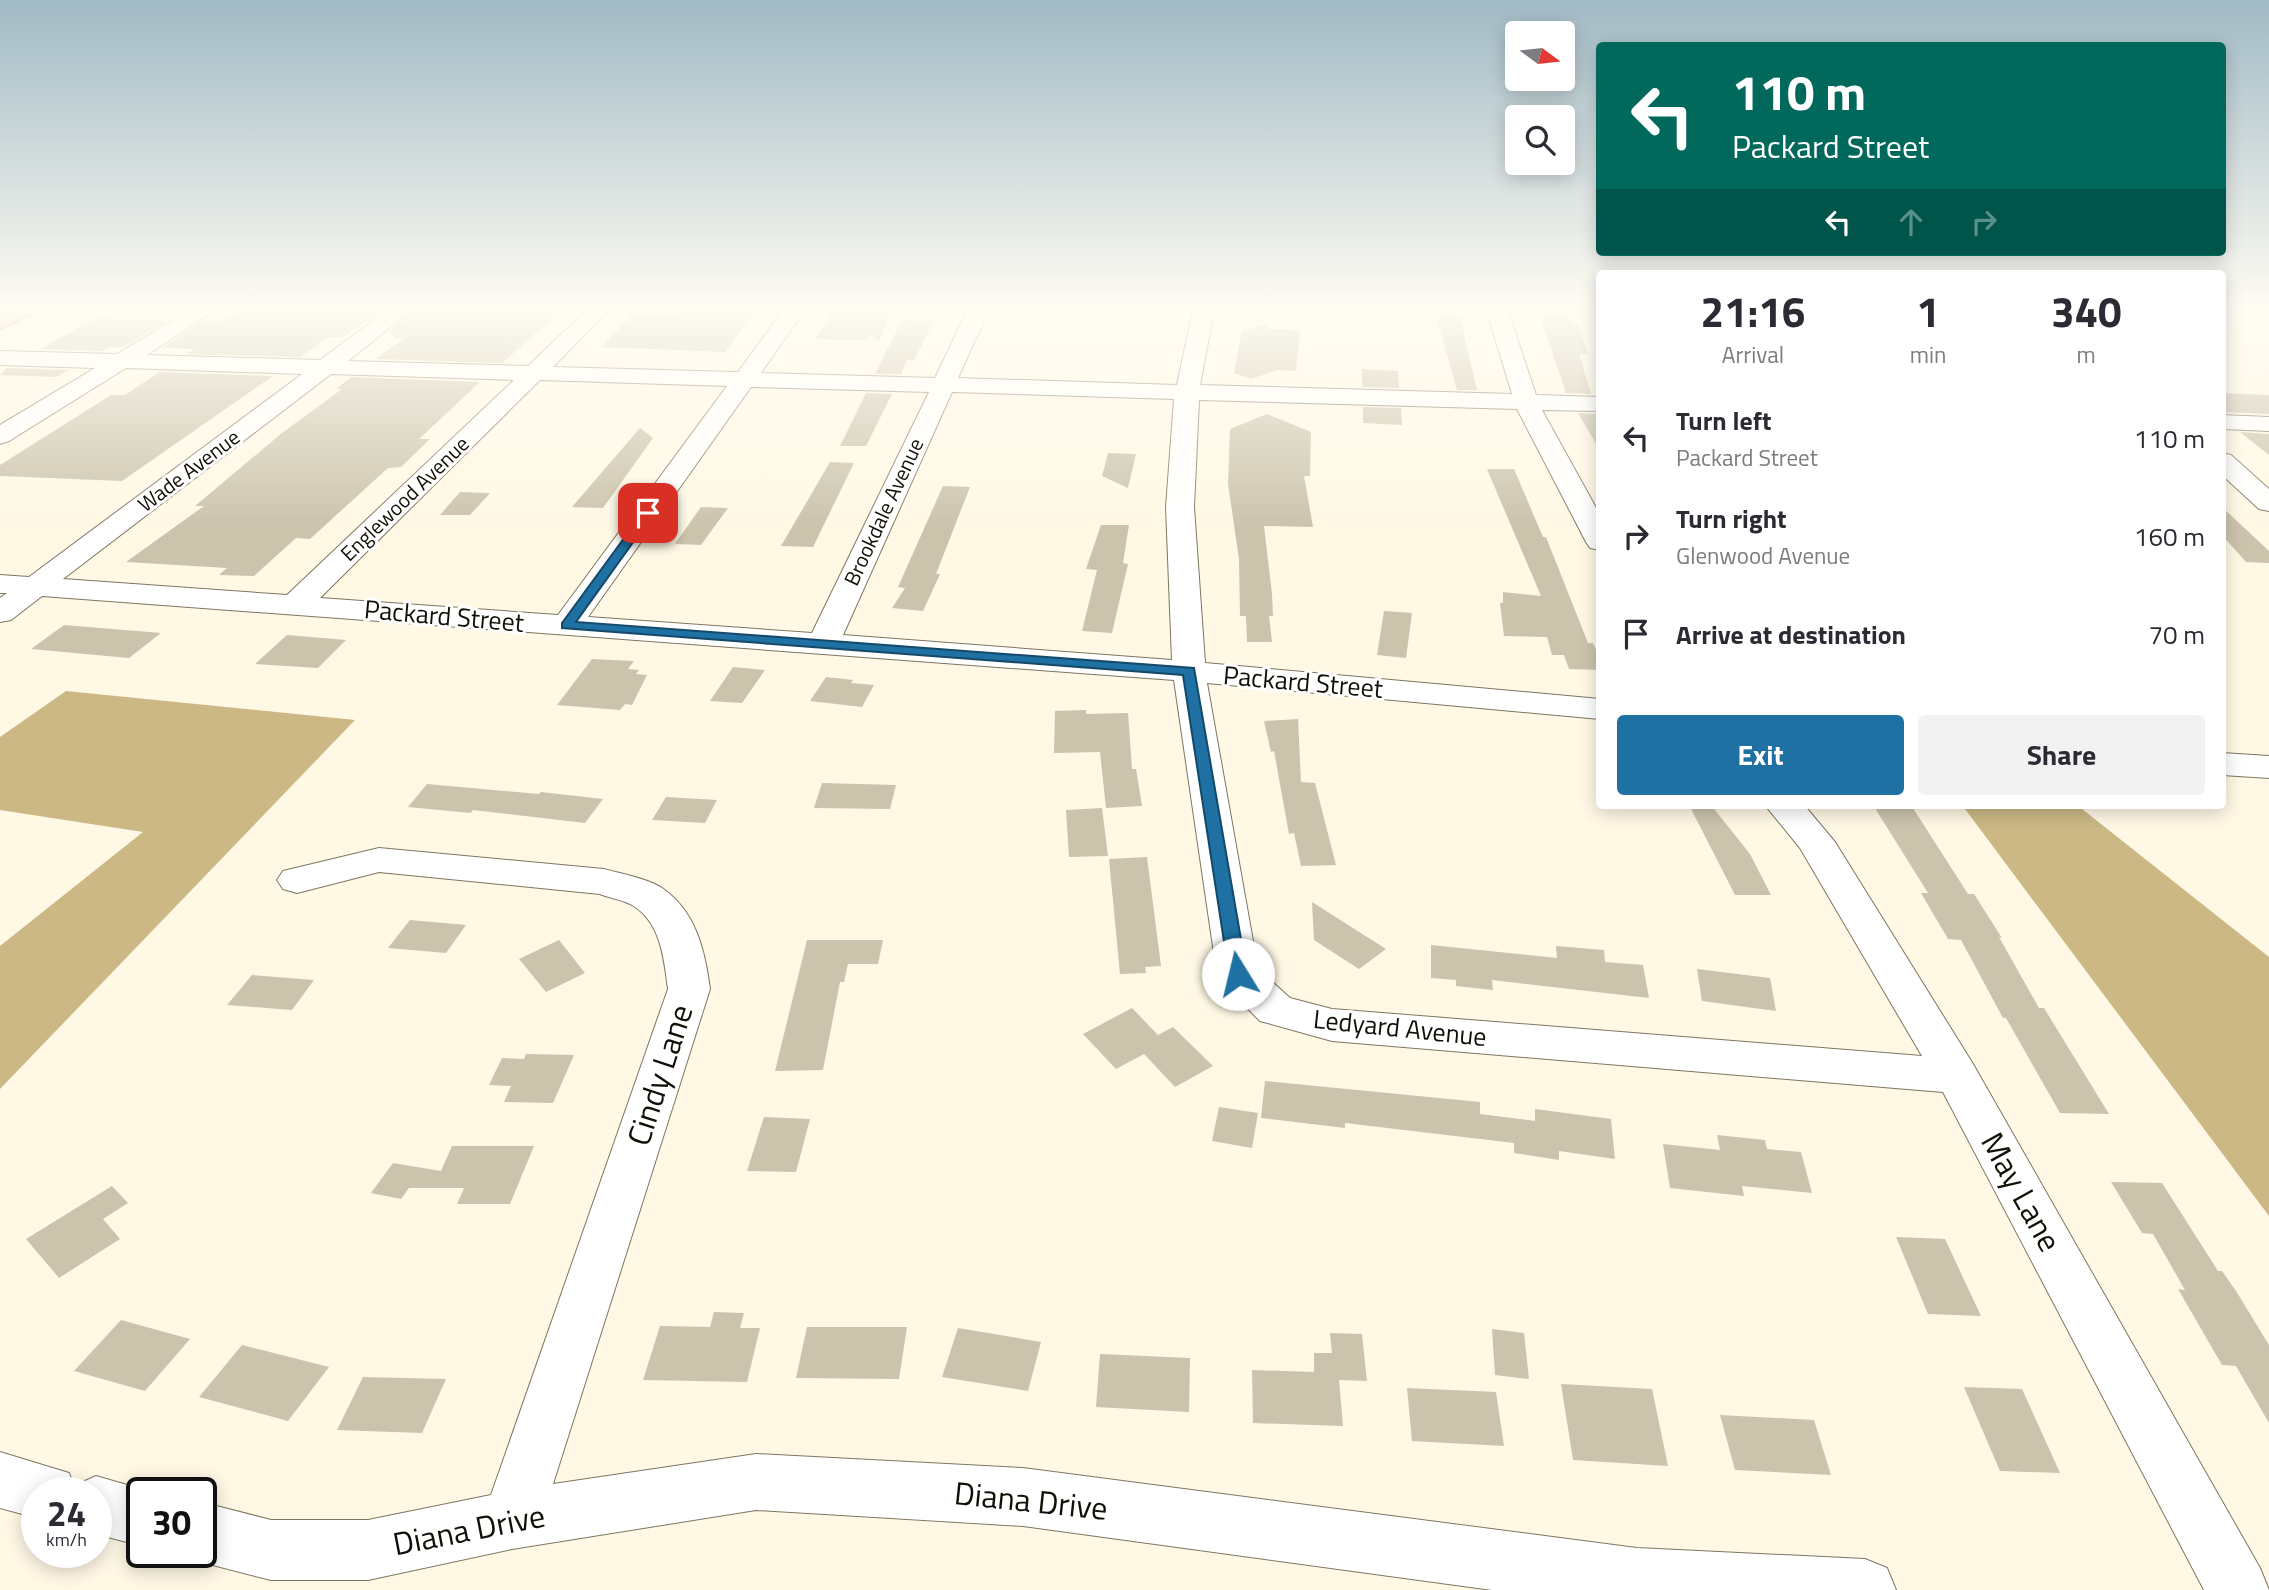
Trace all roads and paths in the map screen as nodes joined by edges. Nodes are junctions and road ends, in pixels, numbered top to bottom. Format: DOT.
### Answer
graph roads {
  1 [pos="93,379"];
  2 [pos="311,379"];
  3 [pos="529,379"];
  4 [pos="746,379"];
  5 [pos="753,379"];
  6 [pos="946,379"];
  7 [pos="1189,379"];
  8 [pos="1519,379"];
  9 [pos="943,385"];
  10 [pos="1187,391"];
  11 [pos="1526,402"];
  12 [pos="1596,404"];
  13 [pos="2226,422"];
  14 [pos="2269,424"];
  15 [pos="0,436"];
  16 [pos="2226,465"];
  17 [pos="2269,503"];
  18 [pos="1596,534"];
  19 [pos="0,584"];
  20 [pos="38,587"];
  21 [pos="296,604"];
  22 [pos="0,613"];
  23 [pos="566,625"];
  24 [pos="823,643"];
  25 [pos="1189,671"];
  26 [pos="1596,709"];
  27 [pos="2226,764"];
  28 [pos="2269,767"];
  29 [pos="1787,809"];
  30 [pos="296,880"];
  31 [pos="1958,1076"];
  32 [pos="0,1480"];
  33 [pos="21,1486"];
  34 [pos="512,1520"];
  35 [pos="217,1536"];
  36 [pos="1865,1590"];
  37 [pos="2238,1590"];
  1 -- 15 [label="street"];
  2 -- 20 [label="street, Wade Avenue"];
  3 -- 21 [label="street, Englewood Avenue"];
  4 -- 23 [label="street"];
  5 -- 9 [label="street"];
  6 -- 9 [label="street, Brookdale Avenue"];
  7 -- 10 [label="street, Ledyard Avenue"];
  8 -- 11 [label="street"];
  9 -- 10 [label="street"];
  9 -- 24 [label="street, Brookdale Avenue"];
  10 -- 11 [label="street"];
  10 -- 25 [label="street, Ledyard Avenue"];
  11 -- 12 [label="street"];
  11 -- 18 [label="street"];
  13 -- 14 [label="street"];
  16 -- 17 [label="street"];
  19 -- 20 [label="street, Packard Street"];
  20 -- 21 [label="street, Packard Street"];
  20 -- 22 [label="street"];
  21 -- 23 [label="street, Packard Street"];
  23 -- 24 [label="street, Packard Street"];
  24 -- 25 [label="street, Packard Street"];
  25 -- 26 [label="street, Packard Street"];
  25 -- 31 [label="street, Ledyard Avenue"];
  27 -- 28 [label="street"];
  29 -- 31 [label="street, May Lane"];
  30 -- 34 [label="street, Cindy Lane"];
  31 -- 37 [label="street, May Lane"];
  32 -- 33 [label="street"];
  34 -- 35 [label="street, Diana Drive"];
  34 -- 36 [label="street, Diana Drive"];
}
